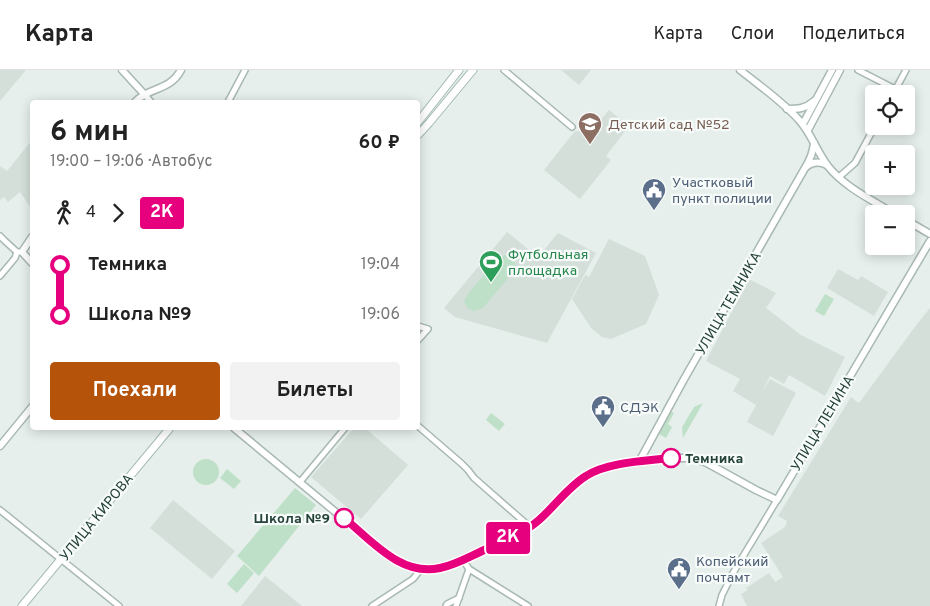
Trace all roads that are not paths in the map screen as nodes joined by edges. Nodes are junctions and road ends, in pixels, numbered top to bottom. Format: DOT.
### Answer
graph roads {
  1 [pos="122,70"];
  2 [pos="181,70"];
  3 [pos="245,70"];
  4 [pos="459,70"];
  5 [pos="473,70"];
  6 [pos="504,70"];
  7 [pos="740,70"];
  8 [pos="832,70"];
  9 [pos="840,70"];
  10 [pos="858,70"];
  11 [pos="906,70"];
  12 [pos="883,85"];
  13 [pos="898,85"];
  14 [pos="144,94"];
  15 [pos="816,99"];
  16 [pos="138,100"];
  17 [pos="149,100"];
  18 [pos="229,100"];
  19 [pos="787,109"];
  20 [pos="420,119"];
  21 [pos="803,124"];
  22 [pos="572,127"];
  23 [pos="808,130"];
  24 [pos="420,133"];
  25 [pos="870,135"];
  26 [pos="814,143"];
  27 [pos="827,165"];
  28 [pos="805,168"];
  29 [pos="839,177"];
  30 [pos="880,205"];
  31 [pos="915,225"];
  32 [pos="930,234"];
  33 [pos="0,236"];
  34 [pos="30,240"];
  35 [pos="930,241"];
  36 [pos="20,252"];
  37 [pos="30,261"];
  38 [pos="0,276"];
  39 [pos="420,327"];
  40 [pos="420,338"];
  41 [pos="30,409"];
  42 [pos="420,428"];
  43 [pos="168,430"];
  44 [pos="236,430"];
  45 [pos="344,430"];
  46 [pos="0,446"];
  47 [pos="640,462"];
  48 [pos="300,482"];
  49 [pos="777,500"];
  50 [pos="0,510"];
  51 [pos="530,527"];
  52 [pos="62,559"];
  53 [pos="463,560"];
  54 [pos="422,569"];
  55 [pos="469,569"];
  56 [pos="459,598"];
  57 [pos="22,606"];
  58 [pos="119,606"];
  59 [pos="372,606"];
  60 [pos="446,606"];
  61 [pos="456,606"];
  62 [pos="528,606"];
  63 [pos="719,606"];
  1 -- 14 [label="street"];
  2 -- 14 [label="street"];
  3 -- 18 [label="street"];
  4 -- 20 [label="main road"];
  5 -- 24 [label="main road"];
  6 -- 22 [label="street"];
  7 -- 19 [label="street"];
  8 -- 15 [label="street"];
  9 -- 23 [label="street"];
  10 -- 12 [label="street"];
  11 -- 13 [label="street"];
  14 -- 16 [label="street"];
  14 -- 17 [label="street"];
  15 -- 19 [label="street"];
  15 -- 21 [label="street"];
  19 -- 21 [label="street"];
  21 -- 23 [label="street"];
  23 -- 26 [label="street"];
  25 -- 29 [label="street"];
  26 -- 27 [label="street"];
  26 -- 28 [label="street, УЛИЦА ТЕМНИКА"];
  27 -- 28 [label="street"];
  27 -- 29 [label="street"];
  28 -- 47 [label="street, УЛИЦА ТЕМНИКА"];
  29 -- 30 [label="street"];
  31 -- 32 [label="street"];
  33 -- 36 [label="street"];
  34 -- 36 [label="street"];
  35 -- 49 [label="street, УЛИЦА ЛЕНИНА"];
  36 -- 37 [label="street"];
  36 -- 38 [label="street"];
  39 -- 40 [label="street"];
  41 -- 46 [label="street"];
  42 -- 51 [label="street"];
  43 -- 52 [label="main road, УЛИЦА КИРОВА"];
  44 -- 48 [label="street"];
  45 -- 48 [label="street"];
  47 -- 49 [label="street"];
  47 -- 51 [label="street"];
  48 -- 54 [label="street"];
  49 -- 63 [label="street, УЛИЦА ЛЕНИНА"];
  50 -- 52 [label="street"];
  51 -- 53 [label="street"];
  52 -- 57 [label="main road, УЛИЦА КИРОВА"];
  52 -- 58 [label="street"];
  53 -- 54 [label="street"];
  53 -- 55 [label="street"];
  54 -- 59 [label="street"];
  55 -- 56 [label="street"];
  55 -- 62 [label="street"];
  56 -- 60 [label="street"];
  56 -- 61 [label="street"];
}
